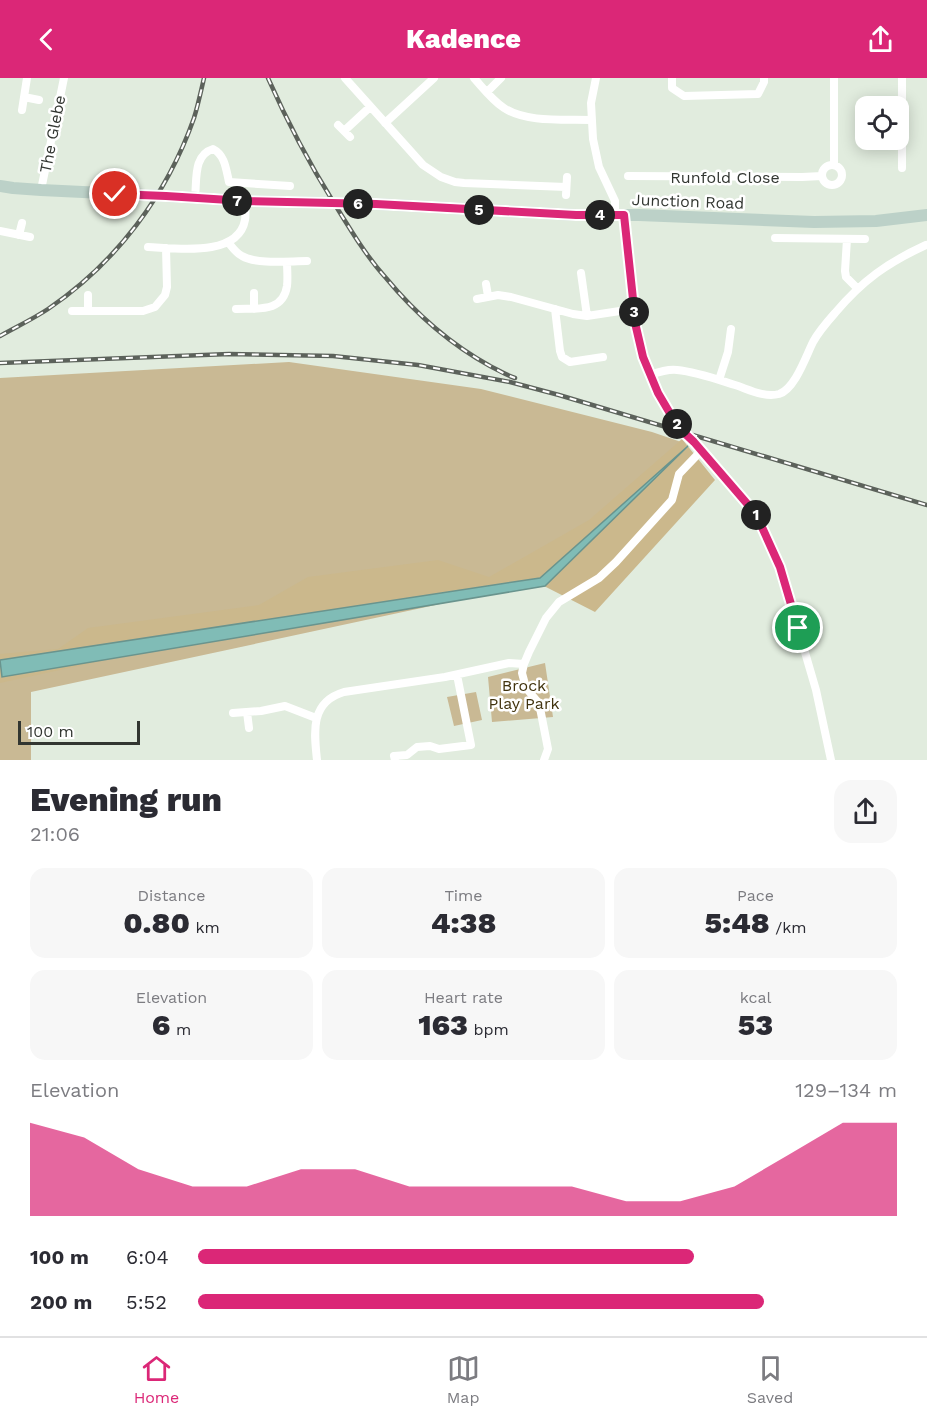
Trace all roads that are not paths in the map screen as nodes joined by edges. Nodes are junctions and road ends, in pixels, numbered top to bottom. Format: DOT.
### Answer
graph roads {
  1 [pos="27,78"];
  2 [pos="64,78"];
  3 [pos="345,78"];
  4 [pos="434,78"];
  5 [pos="474,78"];
  6 [pos="501,78"];
  7 [pos="596,78"];
  8 [pos="672,78"];
  9 [pos="764,78"];
  10 [pos="834,78"];
  11 [pos="902,78"];
  12 [pos="487,92"];
  13 [pos="24,97"];
  14 [pos="39,100"];
  15 [pos="370,107"];
  16 [pos="22,110"];
  17 [pos="591,120"];
  18 [pos="385,123"];
  19 [pos="344,131"];
  20 [pos="834,165"];
  21 [pos="902,169"];
  22 [pos="628,176"];
  23 [pos="822,176"];
  24 [pos="567,177"];
  25 [pos="0,186"];
  26 [pos="290,186"];
  27 [pos="41,190"];
  28 [pos="195,198"];
  29 [pos="245,201"];
  30 [pos="619,215"];
  31 [pos="927,215"];
  32 [pos="22,223"];
  33 [pos="0,231"];
  34 [pos="19,235"];
  35 [pos="30,237"];
  36 [pos="775,238"];
  37 [pos="847,239"];
  38 [pos="865,239"];
  39 [pos="228,242"];
  40 [pos="926,245"];
  41 [pos="148,247"];
  42 [pos="166,248"];
  43 [pos="287,261"];
  44 [pos="307,261"];
  45 [pos="580,273"];
  46 [pos="486,284"];
  47 [pos="857,288"];
  48 [pos="254,293"];
  49 [pos="88,295"];
  50 [pos="488,296"];
  51 [pos="477,299"];
  52 [pos="236,309"];
  53 [pos="254,309"];
  54 [pos="555,309"];
  55 [pos="633,309"];
  56 [pos="72,311"];
  57 [pos="88,311"];
  58 [pos="587,316"];
  59 [pos="731,329"];
  60 [pos="603,357"];
  61 [pos="650,375"];
  62 [pos="719,380"];
  63 [pos="701,451"];
  64 [pos="524,664"];
  65 [pos="457,675"];
  66 [pos="247,712"];
  67 [pos="233,713"];
  68 [pos="316,718"];
  69 [pos="249,728"];
  70 [pos="317,760"];
  71 [pos="395,760"];
  72 [pos="544,760"];
  73 [pos="831,760"];
  1 -- 13 [label="street"];
  2 -- 27 [label="street, The Glebe"];
  3 -- 15 [label="street"];
  4 -- 18 [label="street"];
  5 -- 12 [label="street"];
  6 -- 12 [label="street"];
  7 -- 17 [label="street"];
  8 -- 9 [label="street"];
  10 -- 20 [label="street, Runfold Close"];
  11 -- 21 [label="street"];
  12 -- 17 [label="street"];
  13 -- 14 [label="street"];
  13 -- 16 [label="street"];
  15 -- 18 [label="street"];
  15 -- 19 [label="street"];
  17 -- 30 [label="street"];
  18 -- 24 [label="street"];
  20 -- 23 [label="street"];
  20 -- 23 [label="street, Runfold Close"];
  22 -- 23 [label="street, Runfold Close"];
  25 -- 27 [label="main road, Junction Road"];
  26 -- 28 [label="street"];
  27 -- 28 [label="main road, Junction Road"];
  28 -- 29 [label="main road, Junction Road"];
  29 -- 30 [label="main road, Junction Road"];
  29 -- 39 [label="street"];
  30 -- 31 [label="main road, Junction Road"];
  30 -- 55 [label="street"];
  32 -- 34 [label="street"];
  33 -- 34 [label="street"];
  34 -- 35 [label="street"];
  36 -- 37 [label="street"];
  37 -- 38 [label="street"];
  37 -- 47 [label="street"];
  39 -- 42 [label="street"];
  39 -- 43 [label="street"];
  40 -- 47 [label="street"];
  41 -- 42 [label="street"];
  42 -- 57 [label="street"];
  43 -- 44 [label="street"];
  43 -- 53 [label="street"];
  45 -- 58 [label="street"];
  46 -- 50 [label="street"];
  47 -- 62 [label="street"];
  48 -- 53 [label="street"];
  49 -- 57 [label="street"];
  50 -- 51 [label="street"];
  50 -- 54 [label="street"];
  52 -- 53 [label="street"];
  54 -- 58 [label="street"];
  54 -- 60 [label="street"];
  55 -- 58 [label="street"];
  55 -- 61 [label="street"];
  56 -- 57 [label="street"];
  59 -- 62 [label="street"];
  61 -- 62 [label="street"];
  61 -- 63 [label="street"];
  63 -- 64 [label="street"];
  63 -- 73 [label="street"];
  64 -- 65 [label="street"];
  64 -- 72 [label="street"];
  65 -- 68 [label="street"];
  65 -- 71 [label="street"];
  66 -- 67 [label="street"];
  66 -- 68 [label="street"];
  66 -- 69 [label="street"];
  68 -- 70 [label="street"];
}
